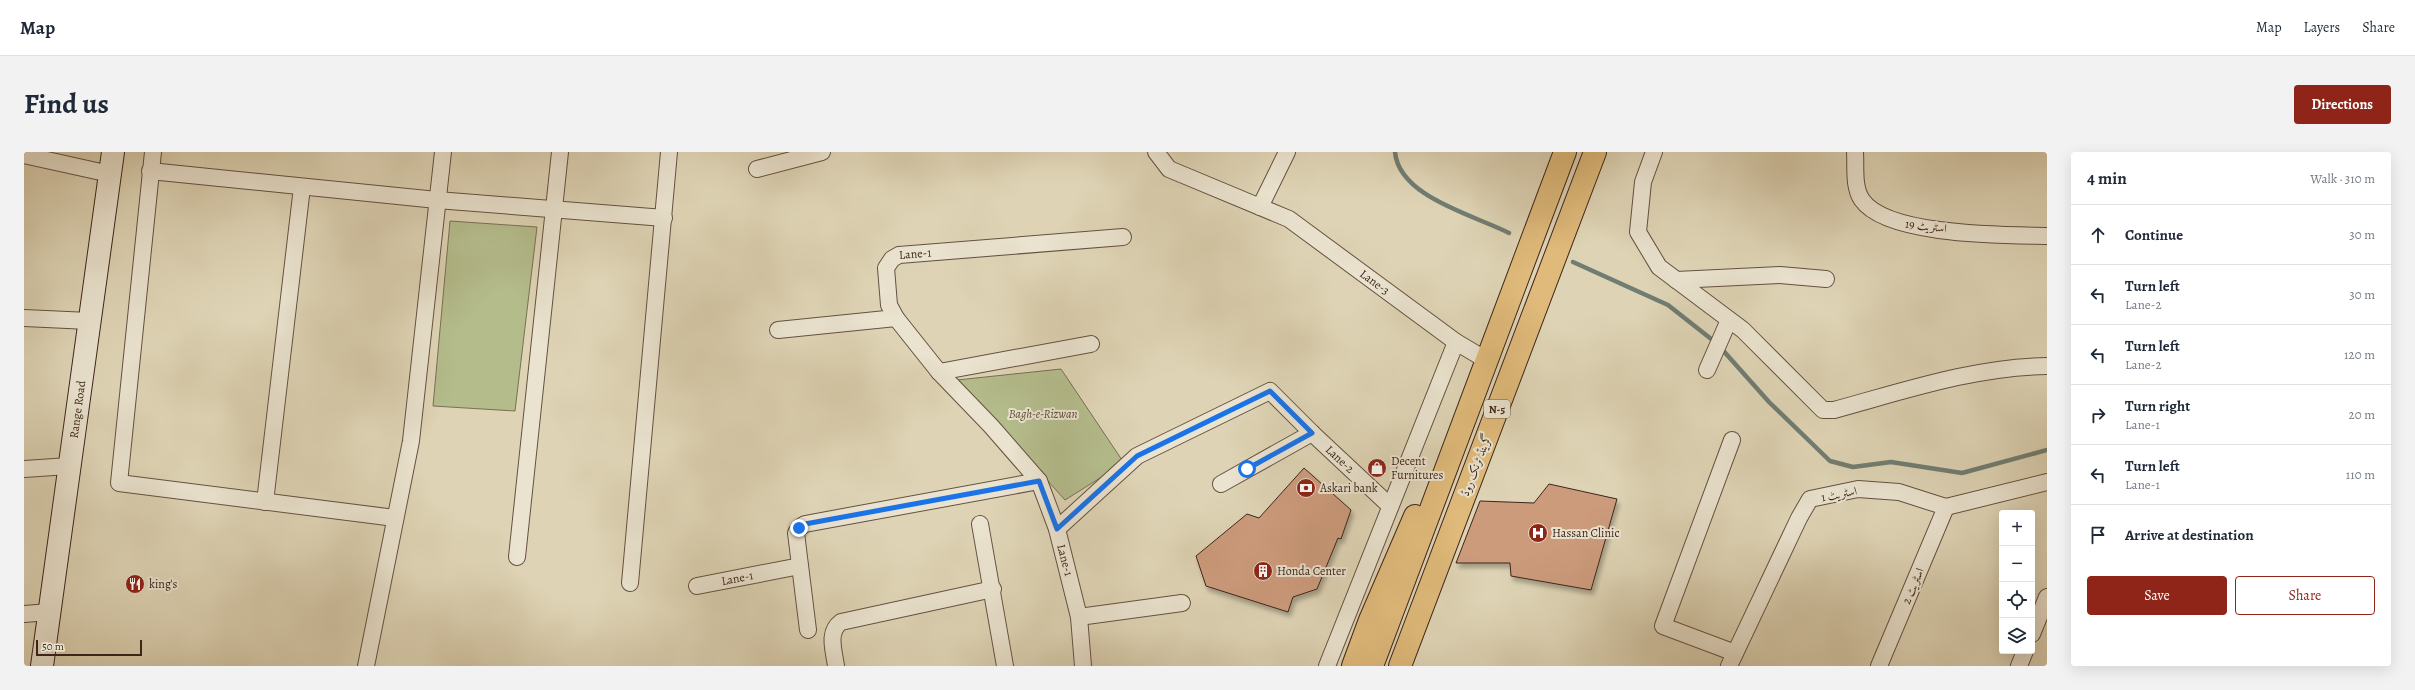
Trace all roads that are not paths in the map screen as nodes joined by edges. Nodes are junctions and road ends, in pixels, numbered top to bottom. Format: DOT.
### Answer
graph roads {
  1 [pos="113,152"];
  2 [pos="153,152"];
  3 [pos="443,152"];
  4 [pos="560,152"];
  5 [pos="669,152"];
  6 [pos="822,152"];
  7 [pos="1156,152"];
  8 [pos="1287,152"];
  9 [pos="1566,152"];
  10 [pos="1595,152"];
  11 [pos="1654,152"];
  12 [pos="1855,152"];
  13 [pos="24,155"];
  14 [pos="757,168"];
  15 [pos="150,171"];
  16 [pos="110,174"];
  17 [pos="302,186"];
  18 [pos="438,200"];
  19 [pos="1260,207"];
  20 [pos="554,208"];
  21 [pos="664,218"];
  22 [pos="2047,236"];
  23 [pos="1123,237"];
  24 [pos="1826,279"];
  25 [pos="1676,280"];
  26 [pos="24,318"];
  27 [pos="896,318"];
  28 [pos="1729,320"];
  29 [pos="89,321"];
  30 [pos="778,330"];
  31 [pos="1456,342"];
  32 [pos="1091,344"];
  33 [pos="1488,361"];
  34 [pos="2047,366"];
  35 [pos="1707,370"];
  36 [pos="938,372"];
  37 [pos="1464,423"];
  38 [pos="1312,433"];
  39 [pos="1732,440"];
  40 [pos="69,466"];
  41 [pos="24,469"];
  42 [pos="1039,481"];
  43 [pos="2047,482"];
  44 [pos="1221,484"];
  45 [pos="266,502"];
  46 [pos="1390,505"];
  47 [pos="1946,507"];
  48 [pos="395,518"];
  49 [pos="980,524"];
  50 [pos="1057,529"];
  51 [pos="517,557"];
  52 [pos="800,566"];
  53 [pos="630,583"];
  54 [pos="697,586"];
  55 [pos="993,589"];
  56 [pos="2047,597"];
  57 [pos="1182,603"];
  58 [pos="49,612"];
  59 [pos="24,614"];
  60 [pos="1079,617"];
  61 [pos="2035,627"];
  62 [pos="808,630"];
  63 [pos="2024,654"];
  64 [pos="1732,660"];
  65 [pos="42,666"];
  66 [pos="366,666"];
  67 [pos="836,666"];
  68 [pos="1005,666"];
  69 [pos="1083,666"];
  70 [pos="1327,666"];
  71 [pos="1353,666"];
  72 [pos="1372,666"];
  73 [pos="1400,666"];
  74 [pos="1879,666"];
  75 [pos="2019,666"];
  1 -- 16 [label="main road, Range Road"];
  2 -- 15 [label="street"];
  3 -- 18 [label="street"];
  4 -- 20 [label="street"];
  5 -- 21 [label="street"];
  6 -- 14 [label="street"];
  7 -- 19 [label="street, Lane-3"];
  8 -- 19 [label="street"];
  9 -- 33 [label="highway, N-5"];
  10 -- 73 [label="highway, گرینڈ ٹرنک روڈ / N-5"];
  11 -- 25 [label="street"];
  12 -- 22 [label="street, اسٹریٹ 19"];
  13 -- 16 [label="street"];
  15 -- 17 [label="street"];
  15 -- 45 [label="street"];
  16 -- 29 [label="main road, Range Road"];
  17 -- 18 [label="street"];
  17 -- 45 [label="street"];
  18 -- 20 [label="street"];
  18 -- 48 [label="street"];
  19 -- 31 [label="street, Lane-3"];
  20 -- 21 [label="street"];
  20 -- 51 [label="street"];
  21 -- 53 [label="street"];
  23 -- 27 [label="street, Lane-1"];
  24 -- 25 [label="street"];
  25 -- 28 [label="street"];
  26 -- 29 [label="street"];
  27 -- 30 [label="street"];
  27 -- 36 [label="street, Lane-1"];
  28 -- 34 [label="street"];
  28 -- 35 [label="street"];
  29 -- 40 [label="main road, Range Road"];
  31 -- 33 [label="street, Lane-3"];
  31 -- 46 [label="street"];
  32 -- 36 [label="street"];
  33 -- 37 [label="highway, N-5"];
  36 -- 42 [label="street, Lane-1"];
  37 -- 71 [label="highway, N-5"];
  37 -- 72 [label="highway, N-5"];
  38 -- 44 [label="street"];
  38 -- 46 [label="street, Lane-2"];
  38 -- 50 [label="street, Lane-2"];
  39 -- 64 [label="street"];
  40 -- 41 [label="street"];
  40 -- 58 [label="main road, Range Road"];
  42 -- 50 [label="street, Lane-1"];
  42 -- 52 [label="street"];
  43 -- 47 [label="street"];
  45 -- 48 [label="street"];
  46 -- 70 [label="street"];
  47 -- 64 [label="street, اسٹریٹ 1"];
  47 -- 74 [label="street, اسٹریٹ 2"];
  48 -- 66 [label="street"];
  49 -- 55 [label="street"];
  50 -- 60 [label="street, Lane-1"];
  52 -- 54 [label="street, Lane-1"];
  52 -- 62 [label="street"];
  55 -- 67 [label="street"];
  55 -- 68 [label="street"];
  56 -- 61 [label="street"];
  57 -- 60 [label="street"];
  58 -- 59 [label="street"];
  58 -- 65 [label="main road, Range Road"];
  60 -- 69 [label="street, Lane-1"];
  63 -- 75 [label="street"];
}
